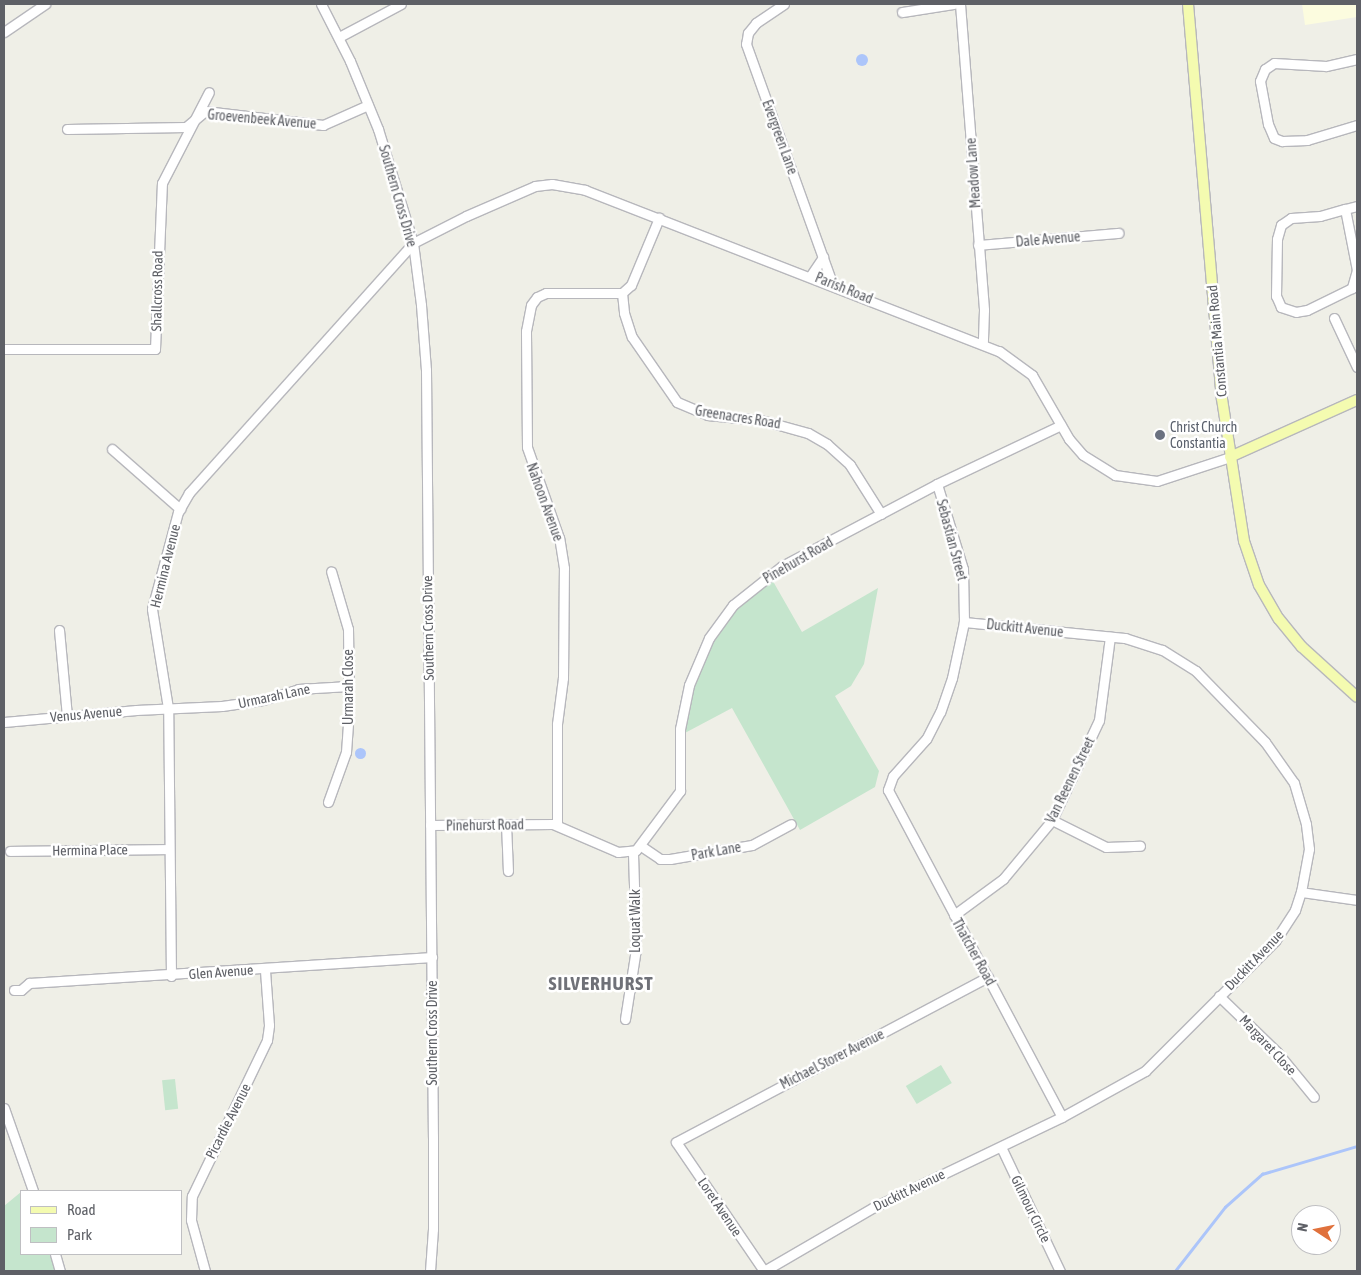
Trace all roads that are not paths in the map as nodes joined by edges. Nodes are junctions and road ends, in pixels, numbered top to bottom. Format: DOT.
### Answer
graph roads {
  1 [pos="45,4"];
  2 [pos="320,4"];
  3 [pos="401,4"];
  4 [pos="784,4"];
  5 [pos="954,4"];
  6 [pos="960,4"];
  7 [pos="1188,4"];
  8 [pos="902,12"];
  9 [pos="4,32"];
  10 [pos="339,37"];
  11 [pos="1357,59"];
  12 [pos="209,92"];
  13 [pos="368,105"];
  14 [pos="195,119"];
  15 [pos="1357,125"];
  16 [pos="68,129"];
  17 [pos="1357,206"];
  18 [pos="1345,209"];
  19 [pos="659,218"];
  20 [pos="1118,233"];
  21 [pos="413,243"];
  22 [pos="978,246"];
  23 [pos="823,257"];
  24 [pos="811,275"];
  25 [pos="832,283"];
  26 [pos="622,294"];
  27 [pos="1334,318"];
  28 [pos="983,343"];
  29 [pos="4,348"];
  30 [pos="1357,367"];
  31 [pos="1357,400"];
  32 [pos="1060,425"];
  33 [pos="112,449"];
  34 [pos="1230,457"];
  35 [pos="938,484"];
  36 [pos="180,509"];
  37 [pos="881,514"];
  38 [pos="331,571"];
  39 [pos="964,622"];
  40 [pos="59,630"];
  41 [pos="1110,637"];
  42 [pos="349,686"];
  43 [pos="1357,696"];
  44 [pos="168,708"];
  45 [pos="67,716"];
  46 [pos="4,722"];
  47 [pos="888,786"];
  48 [pos="328,802"];
  49 [pos="1052,820"];
  50 [pos="506,824"];
  51 [pos="791,824"];
  52 [pos="430,825"];
  53 [pos="557,825"];
  54 [pos="641,846"];
  55 [pos="1140,846"];
  56 [pos="169,849"];
  57 [pos="10,851"];
  58 [pos="633,852"];
  59 [pos="508,871"];
  60 [pos="1301,892"];
  61 [pos="1357,900"];
  62 [pos="954,915"];
  63 [pos="432,957"];
  64 [pos="265,970"];
  65 [pos="171,976"];
  66 [pos="988,977"];
  67 [pos="14,990"];
  68 [pos="1219,996"];
  69 [pos="625,1019"];
  70 [pos="1314,1097"];
  71 [pos="4,1108"];
  72 [pos="1062,1118"];
  73 [pos="676,1142"];
  74 [pos="1001,1147"];
  75 [pos="33,1190"];
  76 [pos="55,1255"];
  77 [pos="60,1271"];
  78 [pos="205,1271"];
  79 [pos="430,1271"];
  80 [pos="764,1271"];
  81 [pos="1060,1271"];
  1 -- 9 [label="street"];
  2 -- 10 [label="street, Southern Cross Drive"];
  3 -- 10 [label="street"];
  4 -- 23 [label="street, Evergreen Lane"];
  5 -- 8 [label="street"];
  6 -- 22 [label="street, Meadow Lane"];
  7 -- 34 [label="main road, Constantia Main Road"];
  10 -- 13 [label="street, Southern Cross Drive"];
  11 -- 15 [label="street"];
  12 -- 14 [label="street, Shallcross Road"];
  13 -- 14 [label="street, Groevenbeek Avenue"];
  13 -- 21 [label="street, Southern Cross Drive"];
  14 -- 16 [label="street, Groevenbeek Avenue"];
  14 -- 29 [label="street, Shallcross Road"];
  17 -- 18 [label="street"];
  18 -- 18 [label="street"];
  19 -- 21 [label="street, Parish Road"];
  19 -- 24 [label="street, Parish Road"];
  19 -- 26 [label="street"];
  20 -- 22 [label="street, Dale Avenue"];
  21 -- 36 [label="street, Hermina Avenue"];
  21 -- 52 [label="street, Southern Cross Drive"];
  22 -- 28 [label="street, Meadow Lane"];
  23 -- 24 [label="street"];
  23 -- 25 [label="street, Evergreen Lane"];
  24 -- 25 [label="street, Parish Road"];
  25 -- 28 [label="street, Parish Road"];
  26 -- 37 [label="street, Greenacres Road"];
  26 -- 53 [label="street, Nahoon Avenue"];
  27 -- 30 [label="street"];
  28 -- 32 [label="street, Parish Road"];
  31 -- 34 [label="main road"];
  32 -- 34 [label="street, Parish Road"];
  32 -- 35 [label="street, Pinehurst Road"];
  33 -- 36 [label="street"];
  34 -- 43 [label="main road, Constantia Main Road"];
  35 -- 37 [label="street, Pinehurst Road"];
  35 -- 39 [label="street, Sebastian Street"];
  36 -- 44 [label="street, Hermina Avenue"];
  37 -- 54 [label="street, Pinehurst Road"];
  38 -- 42 [label="street, Urmarah Close"];
  39 -- 41 [label="street, Duckitt Avenue"];
  39 -- 47 [label="street, Sebastian Street"];
  40 -- 45 [label="street"];
  41 -- 49 [label="street, Van Reenen Street"];
  41 -- 60 [label="street, Duckitt Avenue"];
  42 -- 44 [label="street, Urmarah Lane"];
  42 -- 48 [label="street, Urmarah Close"];
  44 -- 45 [label="street, Venus Avenue"];
  44 -- 56 [label="street, Hermina Avenue"];
  45 -- 46 [label="street, Venus Avenue"];
  47 -- 62 [label="street, Thatcher Road"];
  49 -- 55 [label="street"];
  49 -- 62 [label="street, Van Reenen Street"];
  50 -- 52 [label="street, Pinehurst Road"];
  50 -- 53 [label="street, Pinehurst Road"];
  50 -- 59 [label="street"];
  51 -- 54 [label="street, Park Lane"];
  52 -- 63 [label="street, Southern Cross Drive"];
  53 -- 58 [label="street, Pinehurst Road"];
  54 -- 58 [label="street, Pinehurst Road"];
  56 -- 57 [label="street, Hermina Place"];
  56 -- 65 [label="street, Hermina Avenue"];
  58 -- 69 [label="street, Loquat Walk"];
  60 -- 61 [label="street"];
  60 -- 68 [label="street, Duckitt Avenue"];
  62 -- 66 [label="street, Thatcher Road"];
  63 -- 64 [label="street, Glen Avenue"];
  63 -- 79 [label="street, Southern Cross Drive"];
  64 -- 65 [label="street, Glen Avenue"];
  64 -- 78 [label="street, Picardie Avenue"];
  65 -- 67 [label="street, Glen Avenue"];
  66 -- 72 [label="street, Thatcher Road"];
  66 -- 73 [label="street, Michael Storer Avenue"];
  68 -- 70 [label="street, Margaret Close"];
  68 -- 72 [label="street, Duckitt Avenue"];
  71 -- 75 [label="street"];
  72 -- 74 [label="street, Duckitt Avenue"];
  73 -- 80 [label="street, Loret Avenue"];
  74 -- 80 [label="street, Duckitt Avenue"];
  74 -- 81 [label="street, Gilmour Circle"];
  76 -- 77 [label="street"];
}
